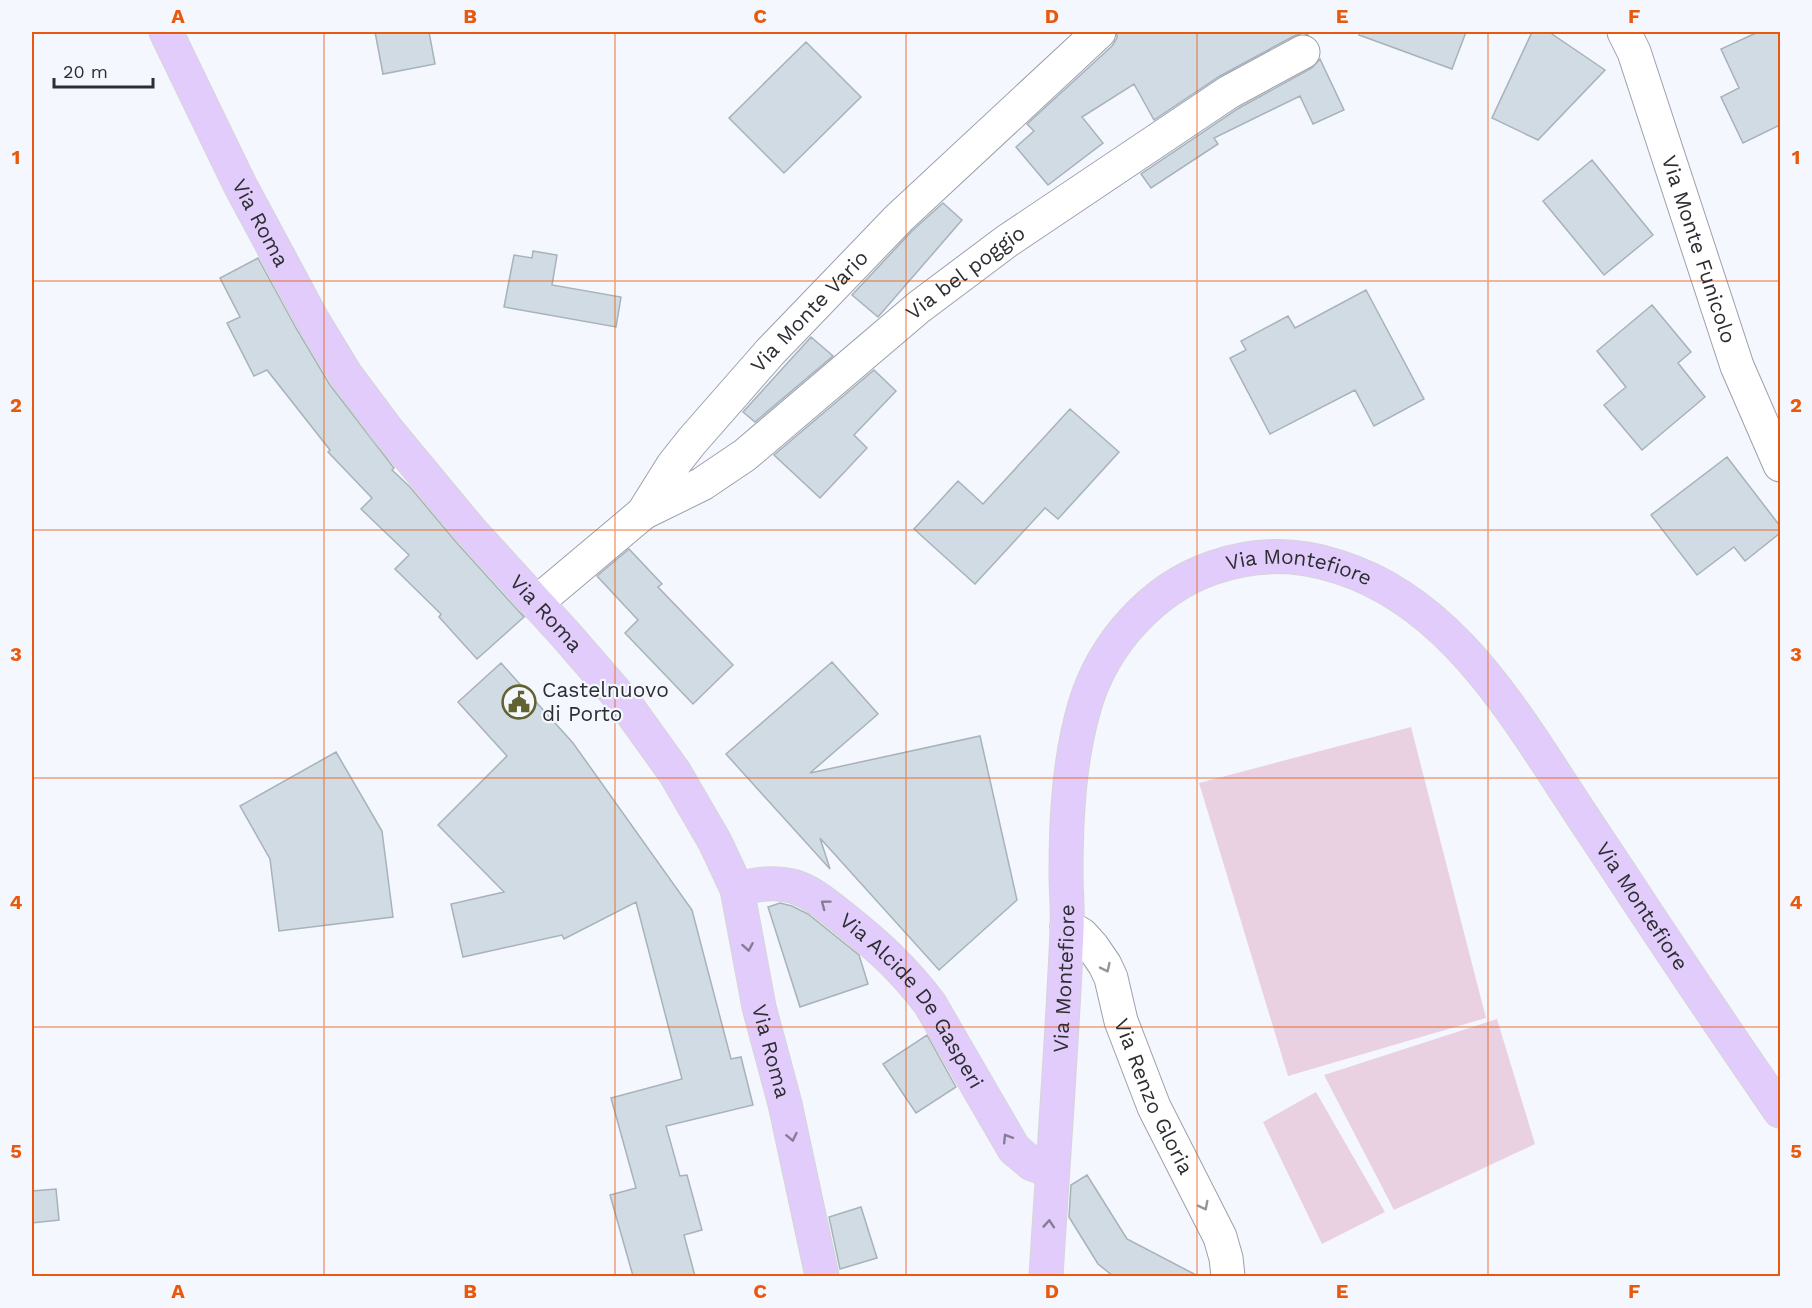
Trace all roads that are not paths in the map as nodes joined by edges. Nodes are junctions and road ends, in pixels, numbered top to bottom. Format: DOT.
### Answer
graph roads {
  1 [pos="166,32"];
  2 [pos="1100,32"];
  3 [pos="1624,32"];
  4 [pos="1303,52"];
  5 [pos="1780,465"];
  6 [pos="643,513"];
  7 [pos="536,603"];
  8 [pos="737,889"];
  9 [pos="1067,926"];
  10 [pos="1780,1111"];
  11 [pos="1052,1171"];
  12 [pos="822,1276"];
  13 [pos="1046,1276"];
  14 [pos="1228,1276"];
  1 -- 7 [label="main road, Via Roma"];
  2 -- 6 [label="street, Via Monte Vario"];
  3 -- 5 [label="street, Via Monte Funicolo"];
  4 -- 6 [label="street, Via bel poggio"];
  6 -- 7 [label="street, Via Monte Vario"];
  7 -- 8 [label="main road, Via Roma"];
  11 -- 8 [label="main road, Via Alcide De Gasperi, one-way"];
  8 -- 12 [label="main road, Via Roma, one-way"];
  9 -- 10 [label="main road, Via Montefiore"];
  9 -- 11 [label="main road, Via Montefiore"];
  9 -- 14 [label="street, Via Renzo Gloria, one-way"];
  13 -- 11 [label="main road, Via Montefiore, one-way"];
}
